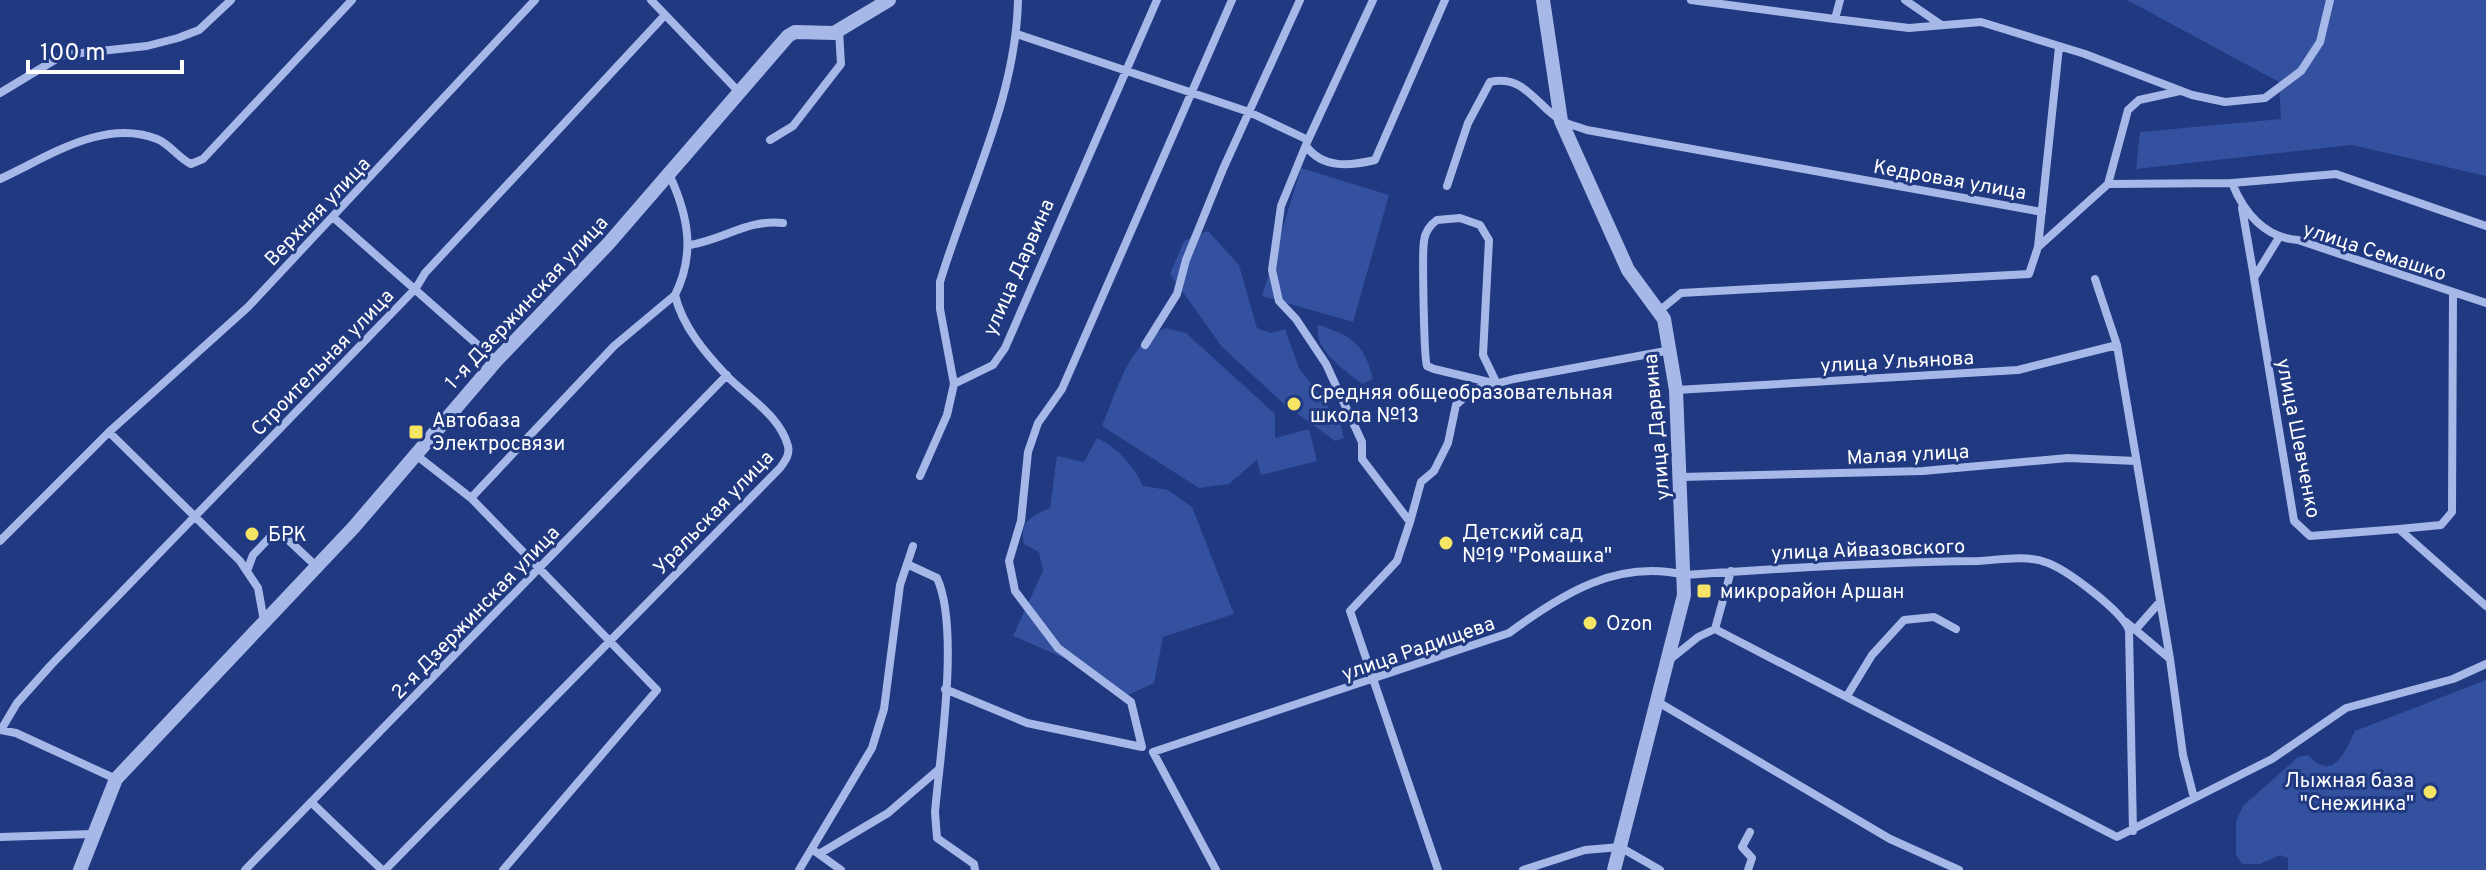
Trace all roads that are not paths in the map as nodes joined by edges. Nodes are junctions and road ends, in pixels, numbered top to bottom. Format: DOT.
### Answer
graph roads {
  1 [pos="231,0"];
  2 [pos="352,0"];
  3 [pos="535,0"];
  4 [pos="651,0"];
  5 [pos="889,0"];
  6 [pos="1018,0"];
  7 [pos="1157,0"];
  8 [pos="1232,0"];
  9 [pos="1300,0"];
  10 [pos="1373,0"];
  11 [pos="1445,0"];
  12 [pos="1543,0"];
  13 [pos="1691,0"];
  14 [pos="1840,0"];
  15 [pos="1905,0"];
  16 [pos="2330,0"];
  17 [pos="665,15"];
  18 [pos="1835,19"];
  19 [pos="1942,25"];
  20 [pos="839,30"];
  21 [pos="1017,34"];
  22 [pos="2059,47"];
  23 [pos="1127,70"];
  24 [pos="738,91"];
  25 [pos="2180,91"];
  26 [pos="0,93"];
  27 [pos="1190,93"];
  28 [pos="1249,112"];
  29 [pos="1561,121"];
  30 [pos="770,140"];
  31 [pos="1307,143"];
  32 [pos="668,173"];
  33 [pos="0,179"];
  34 [pos="2232,183"];
  35 [pos="2108,184"];
  36 [pos="1447,186"];
  37 [pos="2242,207"];
  38 [pos="2042,212"];
  39 [pos="334,218"];
  40 [pos="783,223"];
  41 [pos="2486,226"];
  42 [pos="2278,239"];
  43 [pos="690,245"];
  44 [pos="2038,247"];
  45 [pos="2254,278"];
  46 [pos="2095,279"];
  47 [pos="416,288"];
  48 [pos="2453,293"];
  49 [pos="675,295"];
  50 [pos="2486,303"];
  51 [pos="1659,311"];
  52 [pos="1145,345"];
  53 [pos="2117,345"];
  54 [pos="1671,350"];
  55 [pos="496,361"];
  56 [pos="727,375"];
  57 [pos="954,384"];
  58 [pos="1497,384"];
  59 [pos="1676,390"];
  60 [pos="109,432"];
  61 [pos="416,455"];
  62 [pos="2136,461"];
  63 [pos="920,476"];
  64 [pos="1681,477"];
  65 [pos="471,498"];
  66 [pos="196,516"];
  67 [pos="1410,522"];
  68 [pos="2399,529"];
  69 [pos="0,541"];
  70 [pos="913,546"];
  71 [pos="909,565"];
  72 [pos="318,568"];
  73 [pos="541,568"];
  74 [pos="247,571"];
  75 [pos="1731,571"];
  76 [pos="1685,575"];
  77 [pos="2158,604"];
  78 [pos="2486,606"];
  79 [pos="264,622"];
  80 [pos="2126,622"];
  81 [pos="1715,629"];
  82 [pos="1956,629"];
  83 [pos="2136,629"];
  84 [pos="610,640"];
  85 [pos="2170,659"];
  86 [pos="1667,663"];
  87 [pos="2486,664"];
  88 [pos="1376,680"];
  89 [pos="945,689"];
  90 [pos="1847,696"];
  91 [pos="1658,702"];
  92 [pos="0,730"];
  93 [pos="939,770"];
  94 [pos="116,779"];
  95 [pos="2194,798"];
  96 [pos="311,802"];
  97 [pos="2133,831"];
  98 [pos="1750,832"];
  99 [pos="92,834"];
  100 [pos="0,837"];
  101 [pos="1620,847"];
  102 [pos="815,852"];
  103 [pos="80,870"];
  104 [pos="245,870"];
  105 [pos="383,870"];
  106 [pos="503,870"];
  107 [pos="799,870"];
  108 [pos="841,870"];
  109 [pos="975,870"];
  110 [pos="1216,870"];
  111 [pos="1438,870"];
  112 [pos="1523,870"];
  113 [pos="1614,870"];
  114 [pos="1660,870"];
  115 [pos="1748,870"];
  116 [pos="1959,870"];
  1 -- 26 [label="street"];
  2 -- 33 [label="street"];
  3 -- 39 [label="street, Верхняя улица"];
  4 -- 17 [label="street"];
  5 -- 20 [label="street, 1-я Дзержинская улица"];
  6 -- 21 [label="street"];
  7 -- 23 [label="street, улица Дарвина"];
  8 -- 27 [label="street"];
  9 -- 28 [label="street"];
  10 -- 31 [label="street"];
  11 -- 31 [label="street"];
  12 -- 29 [label="street, улица Дарвина"];
  13 -- 18 [label="street"];
  14 -- 18 [label="street"];
  15 -- 19 [label="street"];
  16 -- 25 [label="street"];
  17 -- 24 [label="street"];
  17 -- 47 [label="street, Строительная улица"];
  18 -- 19 [label="street"];
  19 -- 22 [label="street"];
  20 -- 24 [label="street, 1-я Дзержинская улица"];
  20 -- 30 [label="street"];
  21 -- 23 [label="street"];
  21 -- 57 [label="street"];
  22 -- 25 [label="street"];
  22 -- 38 [label="street"];
  23 -- 27 [label="street"];
  23 -- 57 [label="street, улица Дарвина"];
  24 -- 32 [label="street, 1-я Дзержинская улица"];
  25 -- 35 [label="street"];
  27 -- 28 [label="street"];
  27 -- 89 [label="street"];
  28 -- 31 [label="street"];
  28 -- 52 [label="street"];
  29 -- 36 [label="street"];
  29 -- 38 [label="street, Кедровая улица"];
  29 -- 51 [label="street, улица Дарвина"];
  31 -- 67 [label="street"];
  32 -- 43 [label="street"];
  32 -- 55 [label="street, 1-я Дзержинская улица"];
  34 -- 35 [label="street"];
  34 -- 37 [label="street, улица Семашко"];
  34 -- 41 [label="street"];
  35 -- 44 [label="street"];
  37 -- 42 [label="street, улица Семашко"];
  37 -- 45 [label="street, улица Шевченко"];
  38 -- 44 [label="street, Кедровая улица"];
  39 -- 47 [label="street"];
  39 -- 60 [label="street, Верхняя улица"];
  40 -- 43 [label="street"];
  42 -- 45 [label="street"];
  42 -- 48 [label="street, улица Семашко"];
  43 -- 49 [label="street"];
  44 -- 51 [label="street"];
  45 -- 68 [label="street, улица Шевченко"];
  46 -- 53 [label="street"];
  47 -- 55 [label="street"];
  47 -- 66 [label="street, Строительная улица"];
  48 -- 50 [label="street, улица Семашко"];
  48 -- 68 [label="street, улица Шевченко"];
  49 -- 56 [label="street, Уральская улица"];
  49 -- 65 [label="street"];
  51 -- 54 [label="street, улица Дарвина"];
  53 -- 59 [label="street, улица Ульянова"];
  53 -- 62 [label="street"];
  54 -- 58 [label="street"];
  54 -- 59 [label="street, улица Дарвина"];
  55 -- 61 [label="street, 1-я Дзержинская улица"];
  56 -- 73 [label="street, 2-я Дзержинская улица"];
  56 -- 84 [label="street, Уральская улица"];
  57 -- 63 [label="street"];
  58 -- 58 [label="street"];
  58 -- 67 [label="street"];
  59 -- 64 [label="street, улица Дарвина"];
  60 -- 66 [label="street"];
  60 -- 69 [label="street, Верхняя улица"];
  61 -- 65 [label="street"];
  61 -- 72 [label="street, 1-я Дзержинская улица"];
  62 -- 64 [label="street, Малая улица"];
  62 -- 77 [label="street"];
  64 -- 76 [label="street, улица Дарвина"];
  65 -- 73 [label="street"];
  66 -- 74 [label="street"];
  66 -- 92 [label="street, Строительная улица"];
  67 -- 88 [label="street"];
  68 -- 78 [label="street"];
  70 -- 71 [label="street"];
  71 -- 89 [label="street"];
  71 -- 102 [label="street"];
  72 -- 74 [label="street"];
  72 -- 79 [label="street, 1-я Дзержинская улица"];
  73 -- 84 [label="street"];
  73 -- 96 [label="street, 2-я Дзержинская улица"];
  74 -- 79 [label="street"];
  75 -- 76 [label="street, улица Айвазовского"];
  75 -- 80 [label="street, улица Айвазовского"];
  75 -- 81 [label="street"];
  76 -- 86 [label="street, улица Дарвина"];
  76 -- 88 [label="street, улица Радищева"];
  77 -- 83 [label="street"];
  77 -- 85 [label="street"];
  79 -- 94 [label="street, 1-я Дзержинская улица"];
  80 -- 83 [label="street"];
  80 -- 97 [label="street"];
  81 -- 86 [label="street"];
  81 -- 90 [label="street"];
  82 -- 90 [label="street"];
  83 -- 85 [label="street"];
  84 -- 105 [label="street, Уральская улица"];
  84 -- 106 [label="street"];
  85 -- 95 [label="street"];
  86 -- 91 [label="street, улица Дарвина"];
  87 -- 95 [label="street"];
  88 -- 110 [label="street, улица Радищева"];
  88 -- 111 [label="street"];
  89 -- 93 [label="street"];
  90 -- 97 [label="street"];
  91 -- 101 [label="street, улица Дарвина"];
  91 -- 116 [label="street"];
  92 -- 94 [label="street"];
  93 -- 102 [label="street"];
  93 -- 109 [label="street"];
  94 -- 99 [label="street, 1-я Дзержинская улица"];
  95 -- 97 [label="street"];
  96 -- 104 [label="street, 2-я Дзержинская улица"];
  96 -- 105 [label="street"];
  98 -- 115 [label="street"];
  99 -- 100 [label="street"];
  99 -- 103 [label="street, 1-я Дзержинская улица"];
  101 -- 112 [label="street"];
  101 -- 113 [label="street, улица Дарвина"];
  101 -- 114 [label="street"];
  102 -- 107 [label="street"];
  102 -- 108 [label="street"];
}
